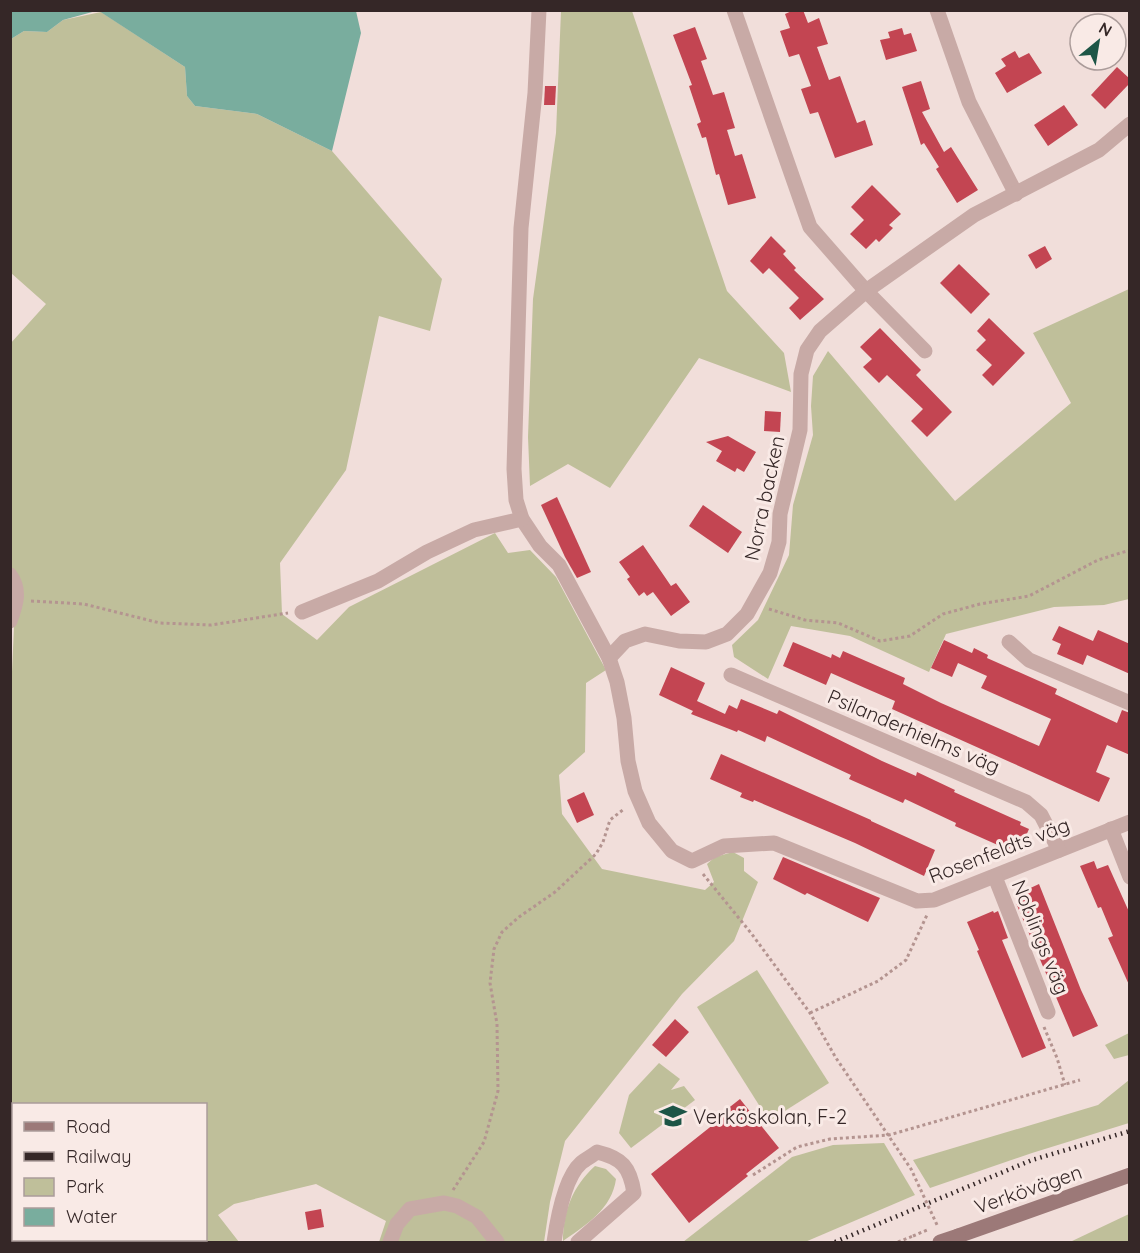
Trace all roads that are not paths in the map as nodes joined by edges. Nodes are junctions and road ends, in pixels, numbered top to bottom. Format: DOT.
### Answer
graph roads {
  1 [pos="539,10"];
  2 [pos="734,10"];
  3 [pos="937,10"];
  4 [pos="1130,124"];
  5 [pos="1016,194"];
  6 [pos="866,291"];
  7 [pos="925,351"];
  8 [pos="522,519"];
  9 [pos="10,575"];
  10 [pos="302,612"];
  11 [pos="10,621"];
  12 [pos="1009,642"];
  13 [pos="609,658"];
  14 [pos="731,675"];
  15 [pos="1130,703"];
  16 [pos="1130,822"];
  17 [pos="1111,829"];
  18 [pos="1059,850"];
  19 [pos="994,877"];
  20 [pos="1130,878"];
  21 [pos="1048,1012"];
  22 [pos="1130,1175"];
  23 [pos="940,1237"];
  24 [pos="390,1242"];
  25 [pos="497,1242"];
  26 [pos="554,1242"];
  27 [pos="578,1242"];
  1 -- 8 [label="street"];
  2 -- 6 [label="street"];
  3 -- 5 [label="street"];
  4 -- 5 [label="street, Norra backen"];
  5 -- 6 [label="street, Norra backen"];
  6 -- 7 [label="street"];
  6 -- 13 [label="street, Norra backen"];
  8 -- 10 [label="street"];
  8 -- 13 [label="street"];
  9 -- 11 [label="street"];
  12 -- 15 [label="street"];
  13 -- 19 [label="street, Rosenfeldts väg"];
  14 -- 18 [label="street, Psilanderhielms väg"];
  16 -- 17 [label="street, Rosenfeldts väg"];
  17 -- 18 [label="street, Rosenfeldts väg"];
  17 -- 20 [label="street"];
  18 -- 19 [label="street, Rosenfeldts väg"];
  19 -- 21 [label="street, Noblings väg"];
  22 -- 23 [label="main road, Verkövägen, bridge"];
  24 -- 25 [label="street"];
  26 -- 27 [label="street"];
}
